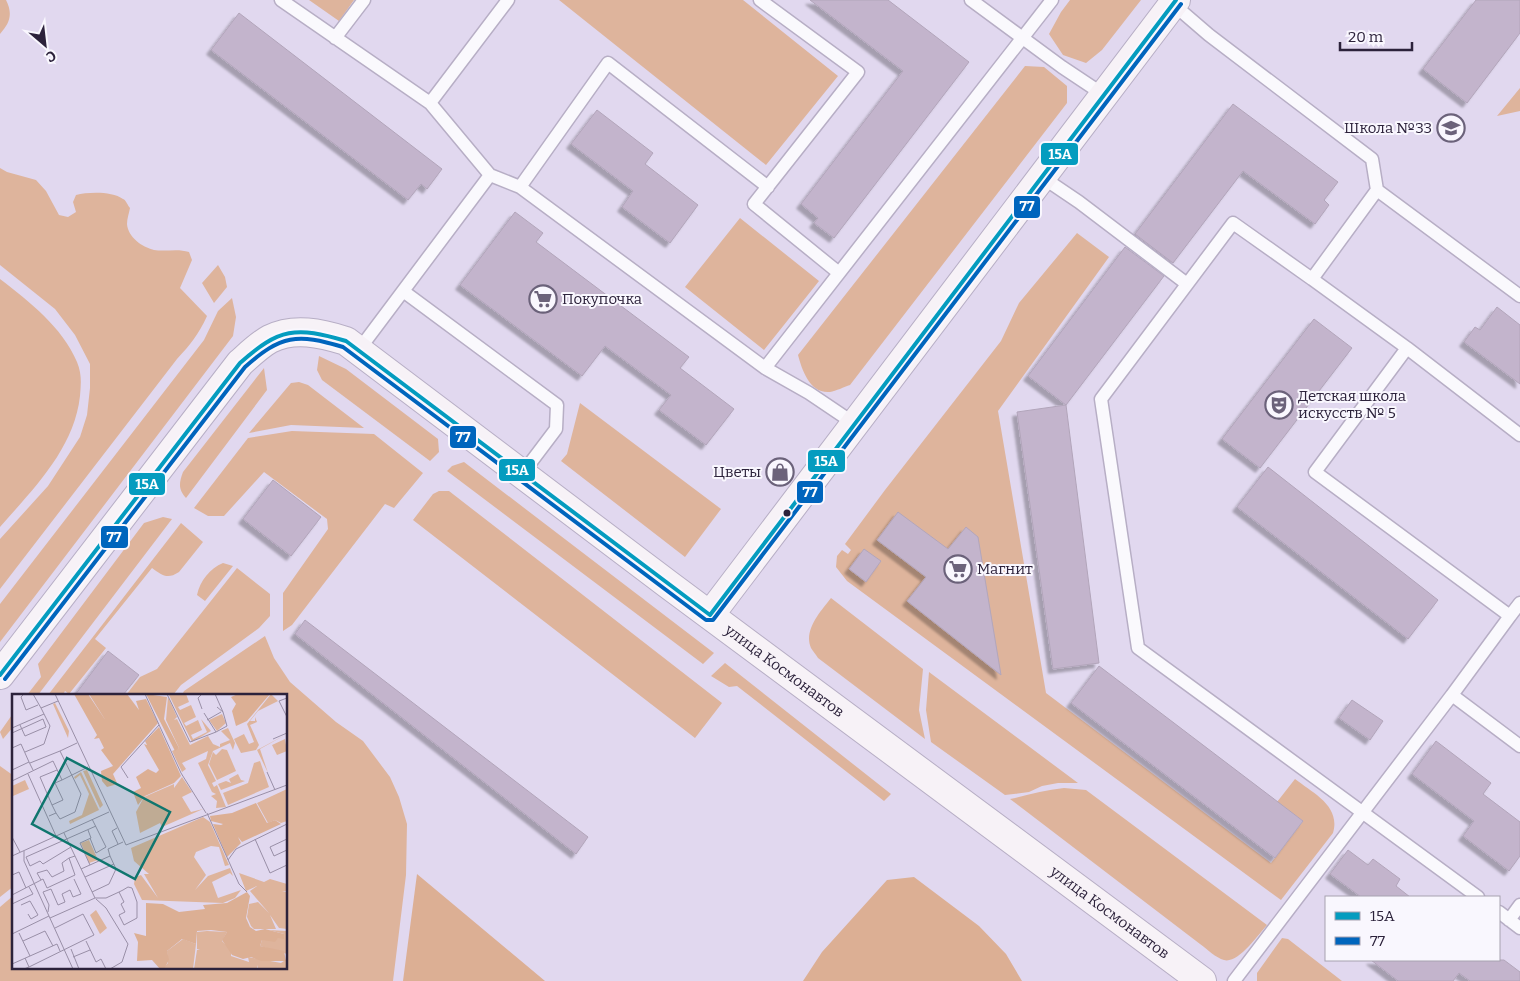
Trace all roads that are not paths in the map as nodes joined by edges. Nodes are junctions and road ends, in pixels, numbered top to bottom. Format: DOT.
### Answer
graph roads {
  1 [pos="281,0"];
  2 [pos="364,0"];
  3 [pos="508,0"];
  4 [pos="760,0"];
  5 [pos="971,0"];
  6 [pos="1052,0"];
  7 [pos="1175,2"];
  8 [pos="335,38"];
  9 [pos="1022,38"];
  10 [pos="1104,95"];
  11 [pos="430,103"];
  12 [pos="490,175"];
  13 [pos="1042,177"];
  14 [pos="520,187"];
  15 [pos="768,187"];
  16 [pos="1376,190"];
  17 [pos="839,273"];
  18 [pos="1312,279"];
  19 [pos="1187,284"];
  20 [pos="403,291"];
  21 [pos="1520,296"];
  22 [pos="352,346"];
  23 [pos="1406,348"];
  24 [pos="766,368"];
  25 [pos="855,424"];
  26 [pos="1520,435"];
  27 [pos="522,474"];
  28 [pos="1520,603"];
  29 [pos="710,615"];
  30 [pos="1510,616"];
  31 [pos="0,675"];
  32 [pos="1452,695"];
  33 [pos="1520,746"];
  34 [pos="1363,812"];
  35 [pos="1477,896"];
  36 [pos="1520,905"];
  37 [pos="1504,916"];
  38 [pos="1520,928"];
  39 [pos="1202,981"];
  40 [pos="1234,981"];
  1 -- 8 [label="lane"];
  2 -- 8 [label="lane"];
  3 -- 11 [label="lane"];
  4 -- 15 [label="lane"];
  5 -- 9 [label="lane"];
  6 -- 9 [label="lane"];
  7 -- 10 [label="main road"];
  7 -- 16 [label="lane"];
  8 -- 11 [label="lane"];
  9 -- 10 [label="lane"];
  9 -- 17 [label="lane"];
  10 -- 13 [label="main road"];
  11 -- 12 [label="lane"];
  12 -- 14 [label="lane"];
  12 -- 20 [label="lane"];
  13 -- 19 [label="lane"];
  13 -- 25 [label="main road"];
  14 -- 15 [label="lane"];
  14 -- 24 [label="lane"];
  15 -- 17 [label="lane"];
  16 -- 18 [label="lane"];
  16 -- 21 [label="lane"];
  17 -- 24 [label="lane"];
  18 -- 19 [label="lane"];
  18 -- 23 [label="lane"];
  19 -- 34 [label="lane"];
  20 -- 22 [label="lane"];
  20 -- 27 [label="lane"];
  22 -- 27 [label="main road, улица Космонавтов"];
  22 -- 31 [label="main road"];
  23 -- 26 [label="lane"];
  23 -- 30 [label="lane"];
  24 -- 25 [label="lane"];
  25 -- 29 [label="main road"];
  27 -- 29 [label="main road, улица Космонавтов"];
  28 -- 30 [label="lane"];
  29 -- 39 [label="main road, улица Космонавтов"];
  30 -- 32 [label="lane"];
  32 -- 33 [label="lane"];
  32 -- 34 [label="lane"];
  34 -- 35 [label="lane"];
  34 -- 40 [label="lane"];
  36 -- 37 [label="lane"];
  37 -- 38 [label="lane"];
}
